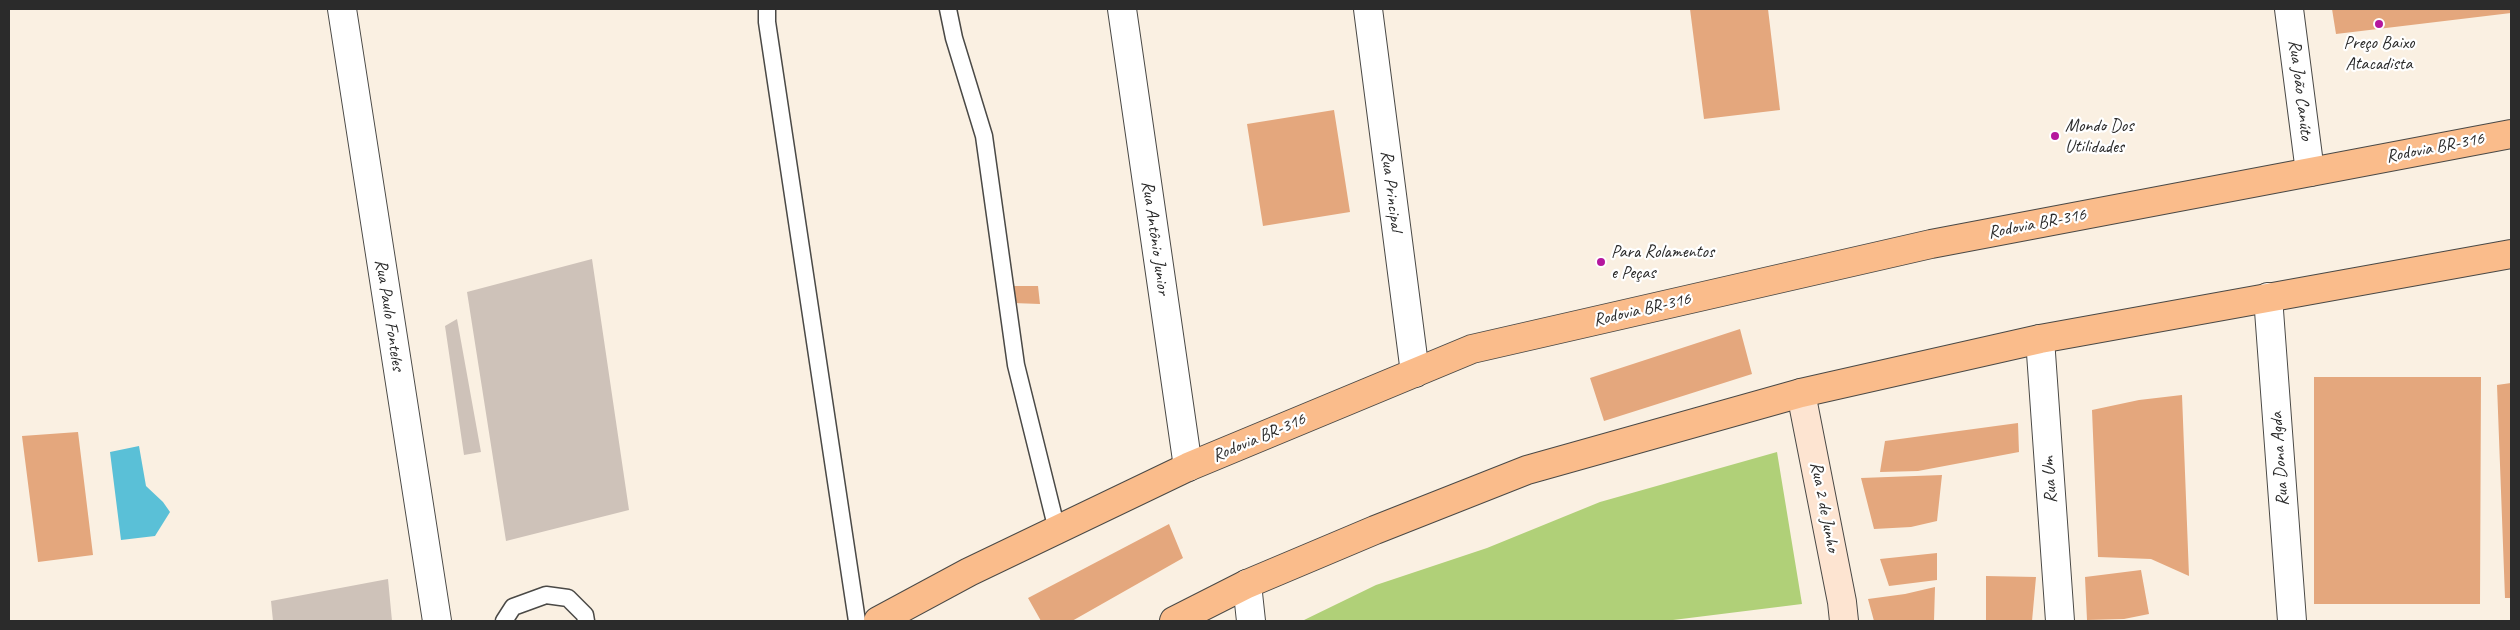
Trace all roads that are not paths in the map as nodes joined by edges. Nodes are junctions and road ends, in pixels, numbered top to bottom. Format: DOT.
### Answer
graph roads {
  1 [pos="342,9"];
  2 [pos="767,9"];
  3 [pos="948,9"];
  4 [pos="1122,9"];
  5 [pos="1368,9"];
  6 [pos="2289,9"];
  7 [pos="2511,134"];
  8 [pos="2310,172"];
  9 [pos="2511,254"];
  10 [pos="2268,297"];
  11 [pos="2040,339"];
  12 [pos="1415,373"];
  13 [pos="1801,393"];
  14 [pos="1188,467"];
  15 [pos="1057,530"];
  16 [pos="1247,584"];
  17 [pos="437,621"];
  18 [pos="504,621"];
  19 [pos="586,621"];
  20 [pos="857,621"];
  21 [pos="878,621"];
  22 [pos="1174,621"];
  23 [pos="1251,621"];
  24 [pos="1844,621"];
  25 [pos="2060,621"];
  26 [pos="2292,621"];
  1 -- 17 [label="street, Rua Paulo Fonteles"];
  2 -- 20 [label="lane"];
  3 -- 15 [label="lane"];
  4 -- 14 [label="street, Rua Antônio Junior"];
  5 -- 12 [label="street, Rua Principal"];
  6 -- 8 [label="street, Rua João Canúto"];
  7 -- 8 [label="highway, Rodovia BR-316"];
  8 -- 12 [label="highway, Rodovia BR-316"];
  9 -- 10 [label="highway"];
  10 -- 11 [label="highway"];
  10 -- 26 [label="street, Rua Dona Agda"];
  11 -- 13 [label="highway"];
  11 -- 25 [label="street, Rua Um"];
  12 -- 14 [label="highway, Rodovia BR-316"];
  13 -- 16 [label="highway"];
  13 -- 24 [label="street, Rua 2 de Junho"];
  14 -- 15 [label="highway, Rodovia BR-316"];
  15 -- 21 [label="highway, Rodovia BR-316"];
  16 -- 22 [label="highway"];
  16 -- 23 [label="street"];
  18 -- 19 [label="lane"];
}
